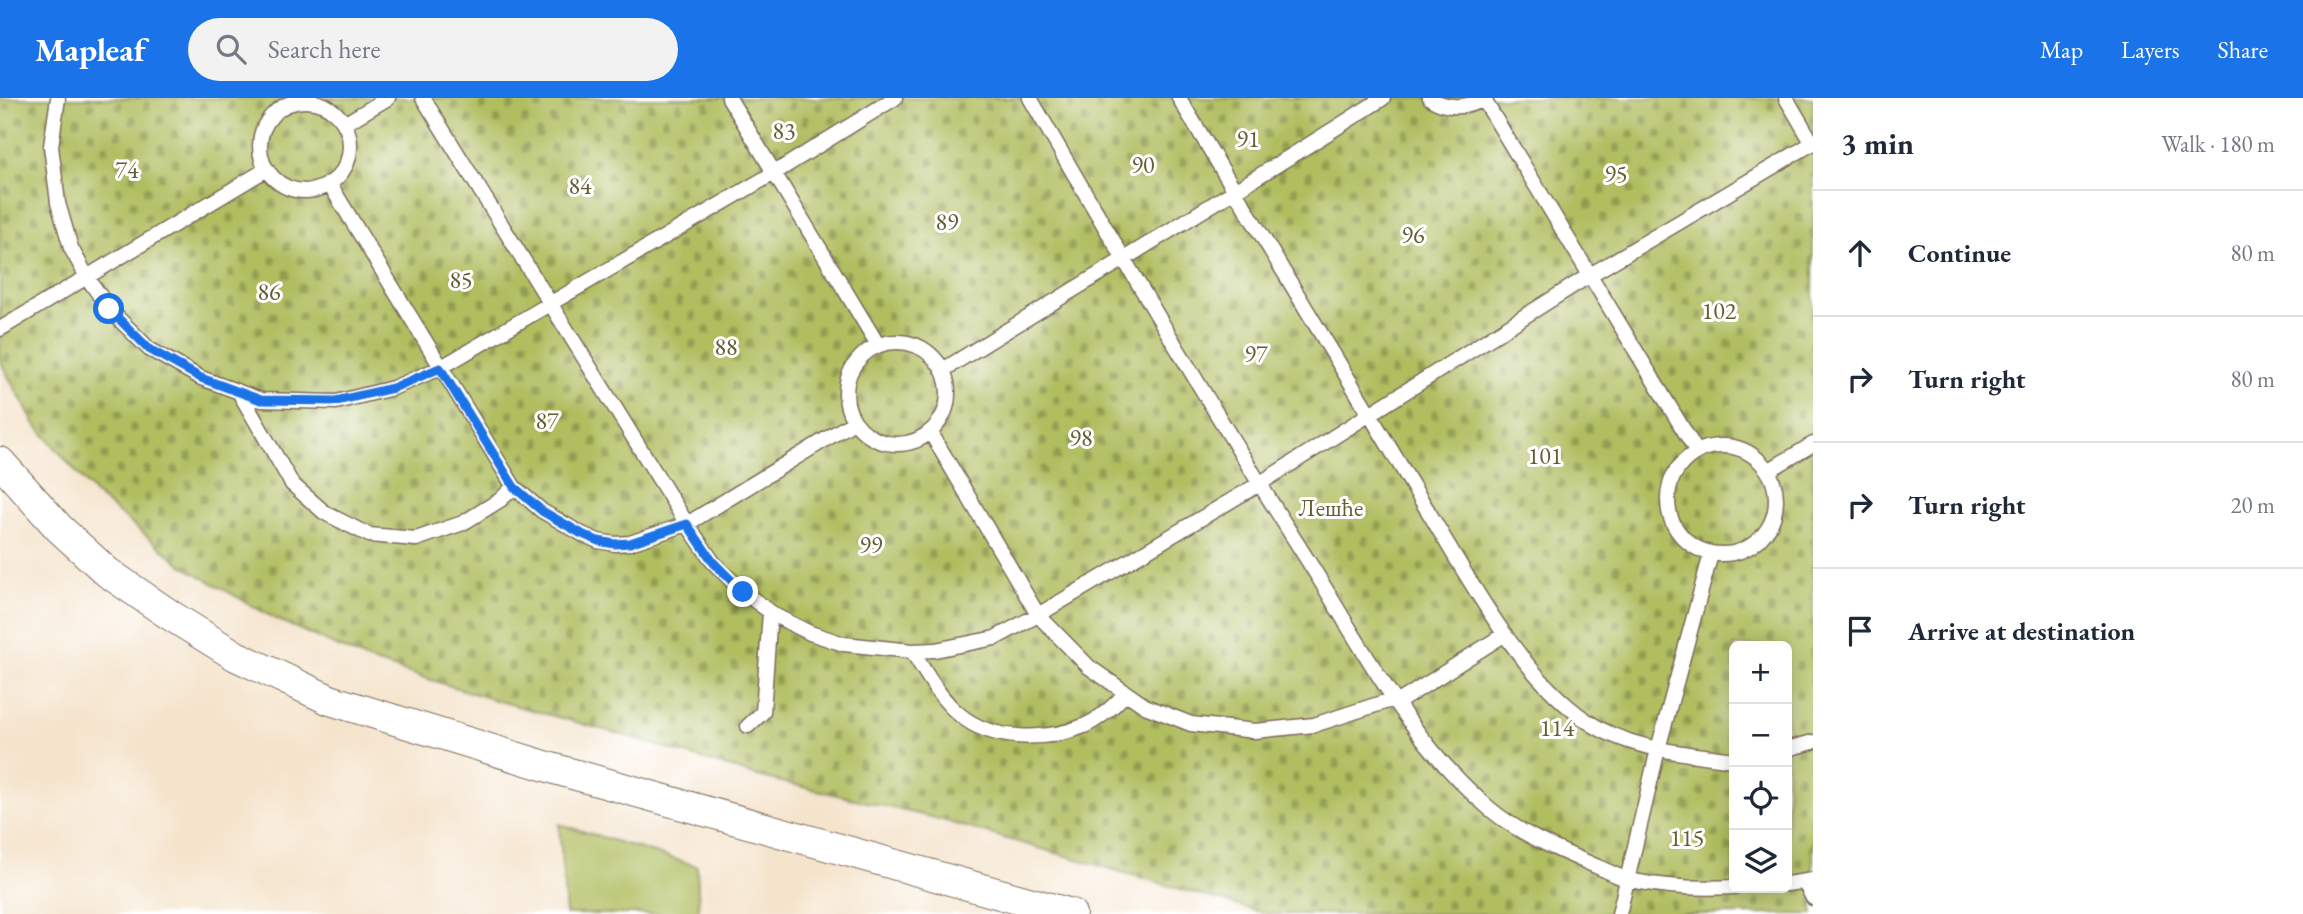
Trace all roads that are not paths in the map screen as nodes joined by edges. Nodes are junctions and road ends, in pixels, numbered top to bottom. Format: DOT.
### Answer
graph roads {
  1 [pos="58,98"];
  2 [pos="388,98"];
  3 [pos="423,98"];
  4 [pos="729,98"];
  5 [pos="895,98"];
  6 [pos="1030,98"];
  7 [pos="1179,98"];
  8 [pos="1383,98"];
  9 [pos="1430,98"];
  10 [pos="1786,98"];
  11 [pos="1485,99"];
  12 [pos="281,102"];
  13 [pos="344,124"];
  14 [pos="1813,144"];
  15 [pos="267,169"];
  16 [pos="774,173"];
  17 [pos="329,183"];
  18 [pos="1235,192"];
  19 [pos="1122,258"];
  20 [pos="1590,275"];
  21 [pos="87,277"];
  22 [pos="551,302"];
  23 [pos="0,329"];
  24 [pos="878,345"];
  25 [pos="440,368"];
  26 [pos="943,370"];
  27 [pos="239,392"];
  28 [pos="1369,414"];
  29 [pos="854,422"];
  30 [pos="930,433"];
  31 [pos="1813,444"];
  32 [pos="1697,452"];
  33 [pos="0,462"];
  34 [pos="1768,471"];
  35 [pos="1259,484"];
  36 [pos="514,487"];
  37 [pos="687,524"];
  38 [pos="1711,554"];
  39 [pos="771,612"];
  40 [pos="1038,615"];
  41 [pos="1505,634"];
  42 [pos="912,650"];
  43 [pos="1126,693"];
  44 [pos="1396,701"];
  45 [pos="748,726"];
  46 [pos="1813,742"];
  47 [pos="1792,748"];
  48 [pos="1658,749"];
  49 [pos="1729,759"];
  50 [pos="1627,880"];
  51 [pos="1809,881"];
  52 [pos="1729,887"];
  53 [pos="1813,898"];
  54 [pos="1071,914"];
  55 [pos="1619,914"];
  1 -- 21 [label="lane"];
  2 -- 13 [label="lane"];
  3 -- 22 [label="lane"];
  4 -- 16 [label="lane"];
  5 -- 16 [label="lane"];
  6 -- 19 [label="lane"];
  7 -- 18 [label="lane"];
  8 -- 18 [label="lane"];
  9 -- 11 [label="lane"];
  10 -- 14 [label="lane"];
  11 -- 20 [label="lane"];
  12 -- 13 [label="lane"];
  12 -- 15 [label="lane"];
  13 -- 17 [label="lane"];
  14 -- 20 [label="lane"];
  15 -- 17 [label="lane"];
  15 -- 21 [label="lane"];
  16 -- 22 [label="lane"];
  16 -- 24 [label="lane"];
  17 -- 25 [label="lane"];
  18 -- 19 [label="lane"];
  18 -- 28 [label="lane"];
  19 -- 26 [label="lane"];
  19 -- 35 [label="lane"];
  20 -- 28 [label="lane"];
  20 -- 32 [label="lane"];
  21 -- 23 [label="lane"];
  21 -- 27 [label="lane"];
  22 -- 25 [label="lane"];
  22 -- 37 [label="lane"];
  24 -- 26 [label="lane"];
  24 -- 29 [label="lane"];
  25 -- 27 [label="lane"];
  25 -- 36 [label="lane"];
  26 -- 30 [label="lane"];
  27 -- 36 [label="lane"];
  28 -- 35 [label="lane"];
  28 -- 41 [label="lane"];
  29 -- 30 [label="lane"];
  29 -- 37 [label="lane"];
  30 -- 40 [label="lane"];
  31 -- 34 [label="lane"];
  32 -- 34 [label="lane"];
  32 -- 38 [label="lane"];
  33 -- 54 [label="street"];
  34 -- 38 [label="lane"];
  35 -- 40 [label="lane"];
  35 -- 44 [label="lane"];
  36 -- 37 [label="lane"];
  37 -- 39 [label="lane"];
  38 -- 48 [label="lane"];
  39 -- 42 [label="lane"];
  39 -- 45 [label="lane"];
  40 -- 42 [label="lane"];
  40 -- 43 [label="lane"];
  41 -- 44 [label="lane"];
  41 -- 48 [label="lane"];
  42 -- 43 [label="lane"];
  43 -- 44 [label="lane"];
  44 -- 50 [label="lane"];
  46 -- 47 [label="lane"];
  48 -- 49 [label="lane"];
  48 -- 50 [label="lane"];
  50 -- 52 [label="lane"];
  50 -- 55 [label="lane"];
  51 -- 53 [label="lane"];
}
